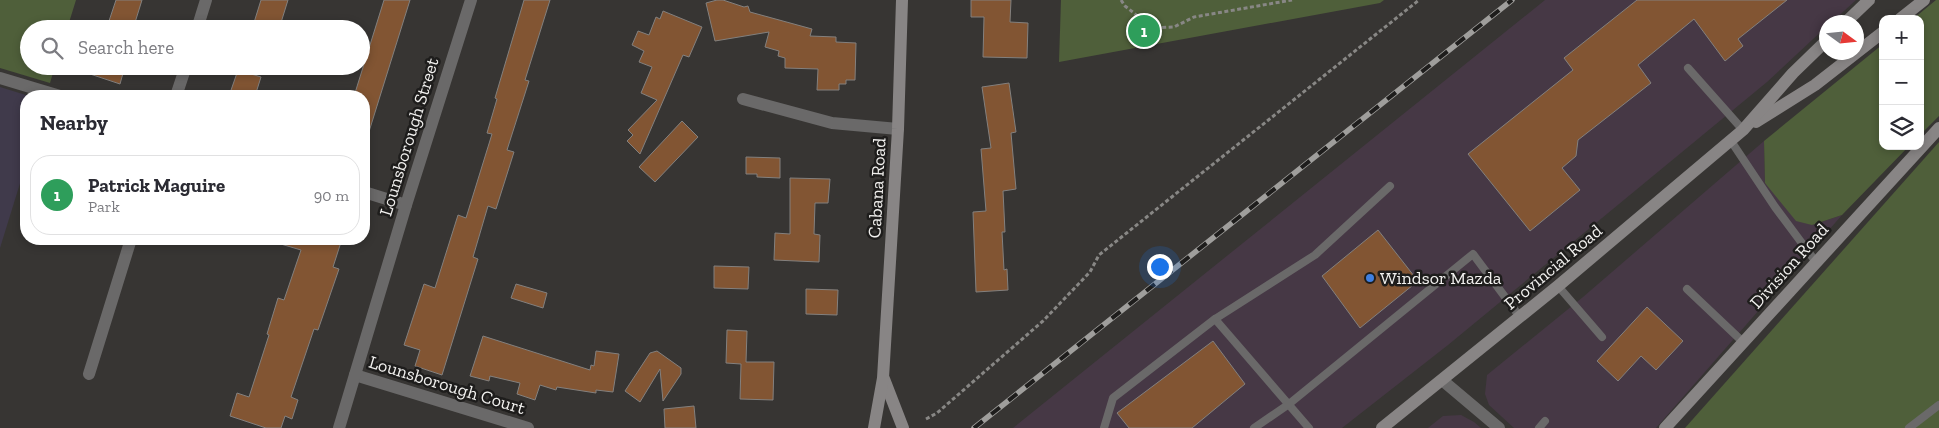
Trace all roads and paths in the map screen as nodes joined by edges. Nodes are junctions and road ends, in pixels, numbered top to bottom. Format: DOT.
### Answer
graph roads {
  1 [pos="206,0"];
  2 [pos="471,0"];
  3 [pos="902,0"];
  4 [pos="1121,0"];
  5 [pos="1292,0"];
  6 [pos="1419,0"];
  7 [pos="1869,0"];
  8 [pos="1924,0"];
  9 [pos="1853,15"];
  10 [pos="1905,15"];
  11 [pos="200,20"];
  12 [pos="1879,35"];
  13 [pos="1819,48"];
  14 [pos="1688,68"];
  15 [pos="183,75"];
  16 [pos="0,78"];
  17 [pos="40,90"];
  18 [pos="178,90"];
  19 [pos="743,99"];
  20 [pos="1939,128"];
  21 [pos="898,129"];
  22 [pos="1744,130"];
  23 [pos="1730,141"];
  24 [pos="1390,186"];
  25 [pos="370,194"];
  26 [pos="406,205"];
  27 [pos="129,245"];
  28 [pos="1816,262"];
  29 [pos="1558,286"];
  30 [pos="1687,289"];
  31 [pos="1520,316"];
  32 [pos="1215,319"];
  33 [pos="1602,337"];
  34 [pos="1743,342"];
  35 [pos="89,374"];
  36 [pos="355,375"];
  37 [pos="883,378"];
  38 [pos="1442,380"];
  39 [pos="1289,404"];
  40 [pos="1939,405"];
  41 [pos="926,419"];
  42 [pos="1545,421"];
  43 [pos="339,428"];
  44 [pos="528,428"];
  45 [pos="874,428"];
  46 [pos="902,428"];
  47 [pos="1104,428"];
  48 [pos="1254,428"];
  49 [pos="1309,428"];
  50 [pos="1382,428"];
  51 [pos="1499,428"];
  52 [pos="1540,428"];
  53 [pos="1665,428"];
  54 [pos="1909,428"];
  1 -- 11 [label="street"];
  2 -- 26 [label="street, Lounsborough Street"];
  3 -- 21 [label="main road, Cabana Road"];
  4 -- 5 [label="path"];
  6 -- 41 [label="path"];
  7 -- 9 [label="main road"];
  8 -- 10 [label="main road"];
  12 -- 22 [label="main road, Provincial Road"];
  13 -- 22 [label="main road, Provincial Road"];
  14 -- 22 [label="lane"];
  15 -- 18 [label="street"];
  16 -- 17 [label="street"];
  19 -- 21 [label="street"];
  20 -- 28 [label="main road, Division Road"];
  21 -- 37 [label="main road, Cabana Road"];
  22 -- 23 [label="main road, Provincial Road"];
  23 -- 28 [label="lane"];
  23 -- 29 [label="main road, Provincial Road"];
  24 -- 32 [label="lane"];
  25 -- 26 [label="street"];
  26 -- 36 [label="street, Lounsborough Street"];
  27 -- 35 [label="street"];
  28 -- 34 [label="main road, Division Road"];
  29 -- 31 [label="main road, Provincial Road"];
  29 -- 33 [label="lane"];
  30 -- 34 [label="lane"];
  31 -- 38 [label="main road, Provincial Road"];
  31 -- 39 [label="lane"];
  32 -- 39 [label="lane"];
  32 -- 47 [label="lane"];
  34 -- 53 [label="main road, Division Road"];
  36 -- 43 [label="street, Lounsborough Street"];
  36 -- 44 [label="street, Lounsborough Court"];
  37 -- 45 [label="main road, Cabana Road"];
  37 -- 46 [label="main road, Cabana Road"];
  38 -- 50 [label="main road, Provincial Road"];
  38 -- 51 [label="street"];
  39 -- 48 [label="lane"];
  39 -- 49 [label="lane"];
  40 -- 54 [label="lane"];
  42 -- 52 [label="lane"];
}
